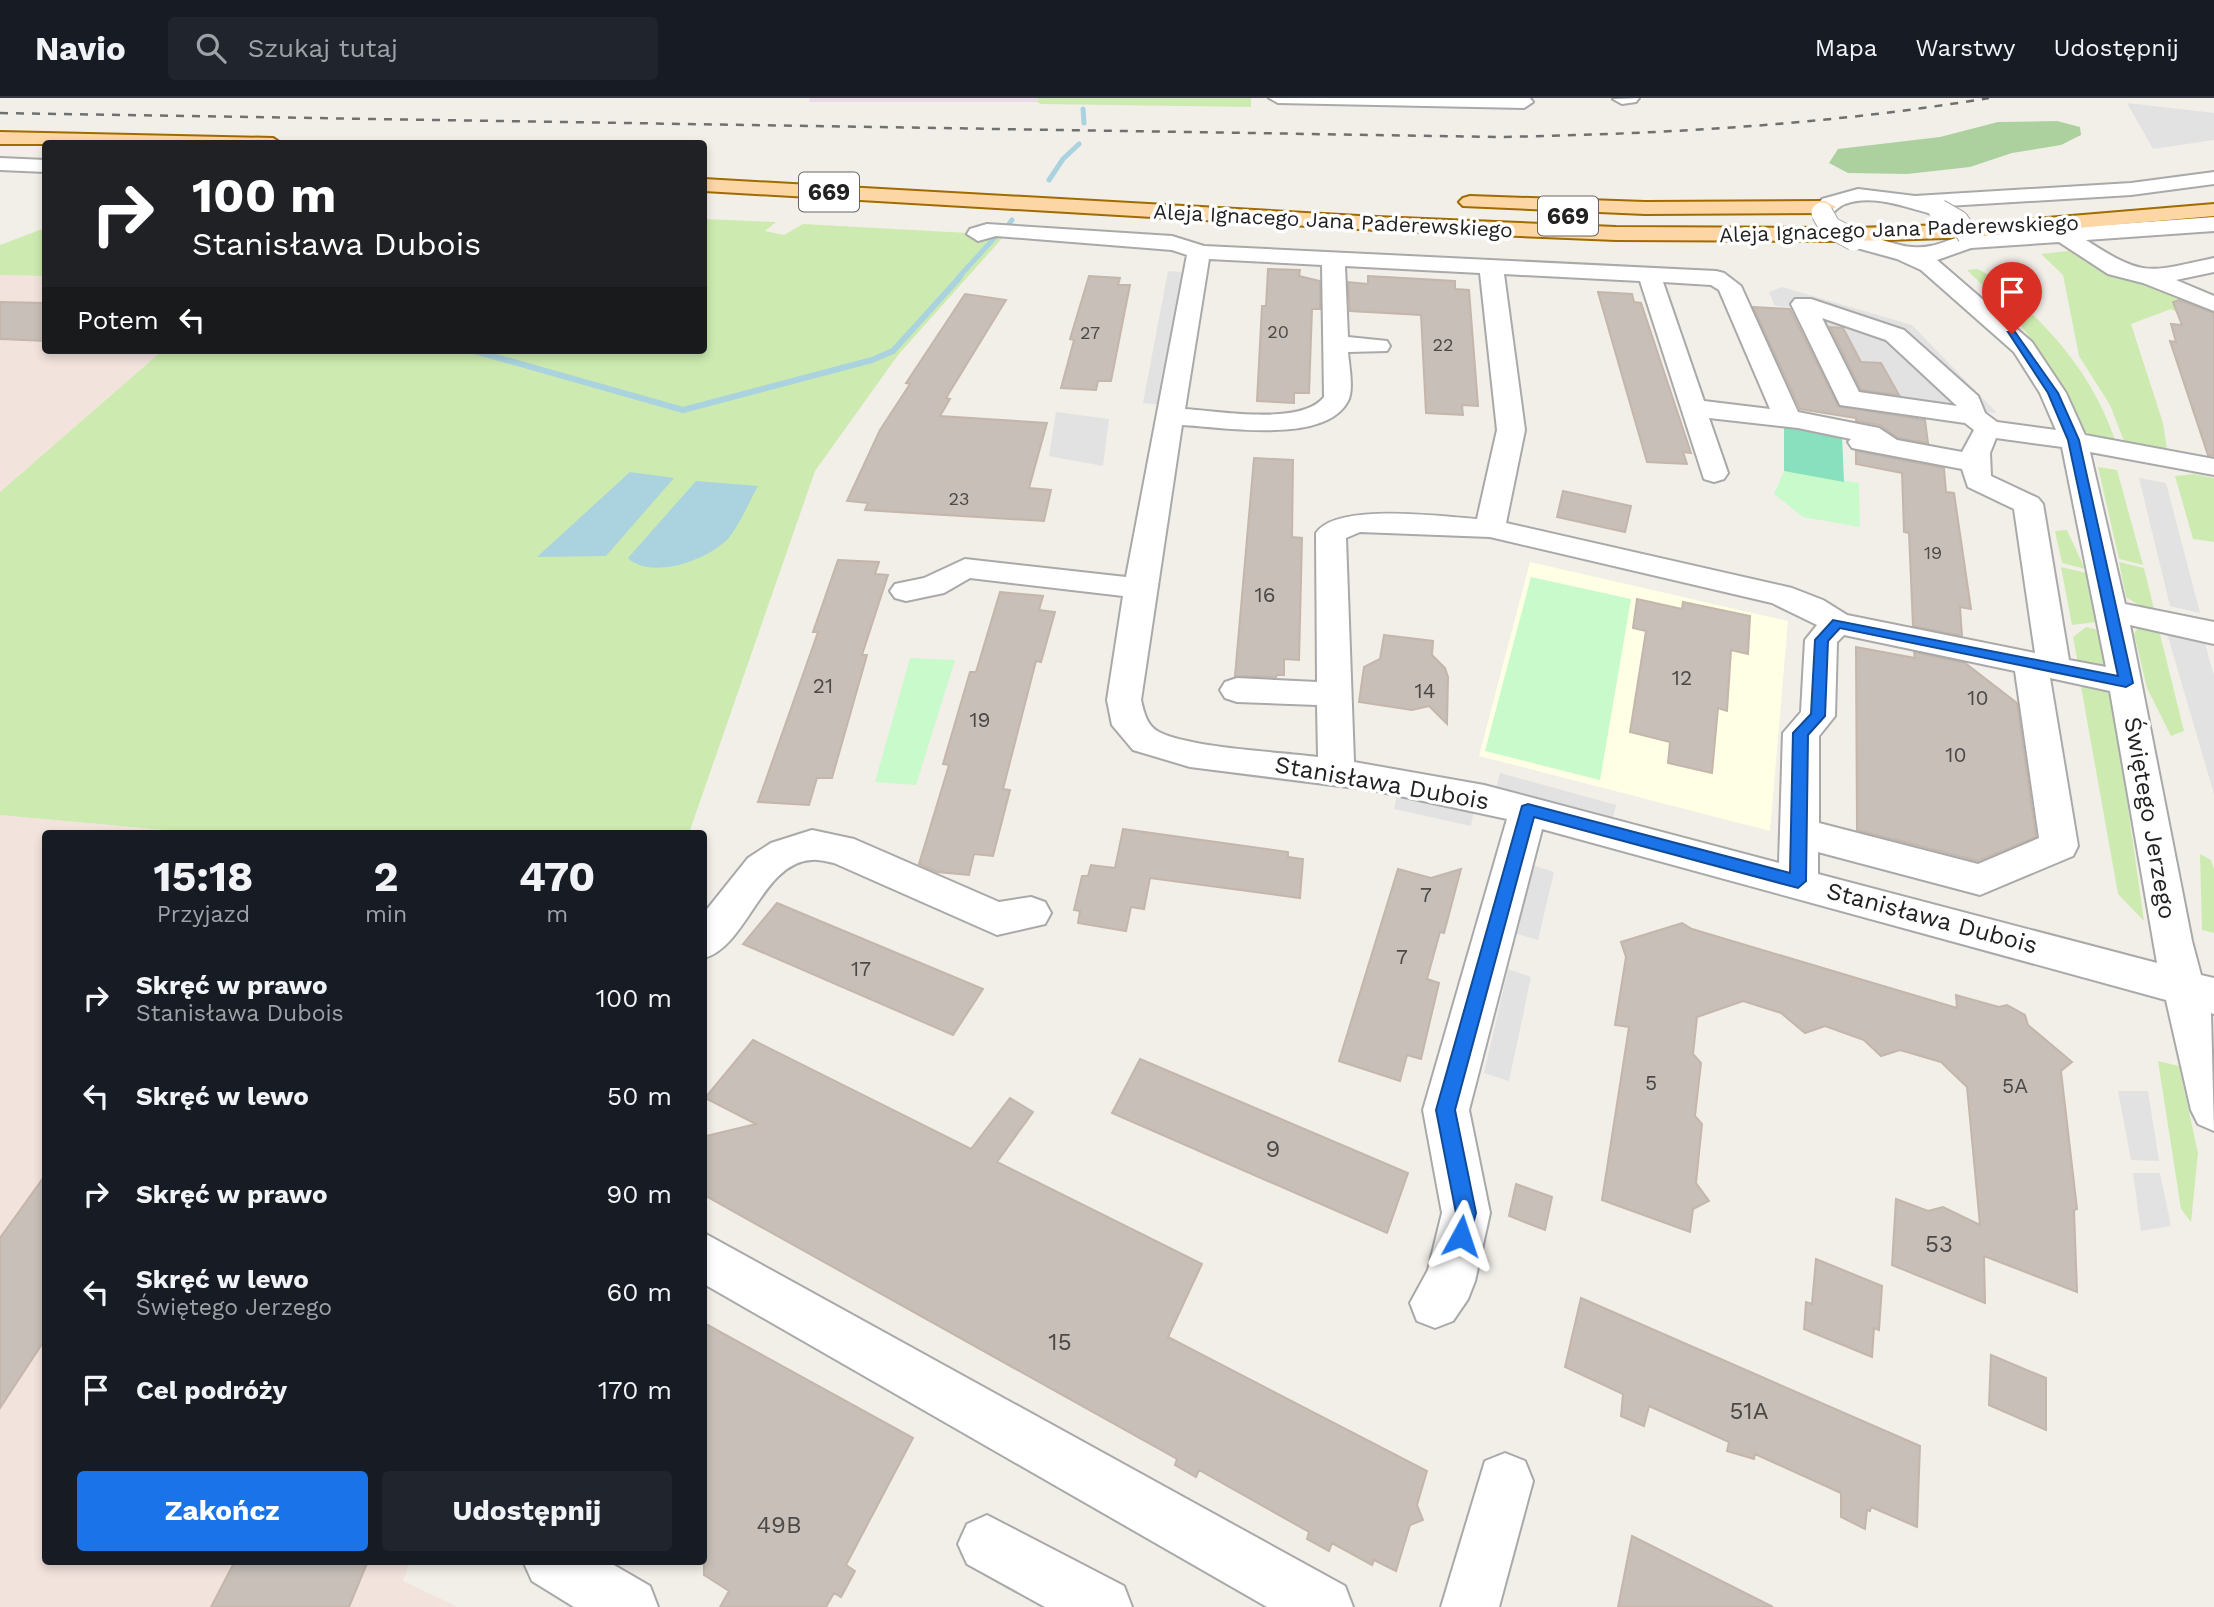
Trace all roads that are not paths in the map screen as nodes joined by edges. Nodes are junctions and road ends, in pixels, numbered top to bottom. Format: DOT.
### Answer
graph roads {
  1 [pos="1630,98"];
  2 [pos="1278,99"];
  3 [pos="1622,99"];
  4 [pos="1499,100"];
  5 [pos="1524,102"];
  6 [pos="0,138"];
  7 [pos="91,140"];
  8 [pos="0,150"];
  9 [pos="42,152"];
  10 [pos="0,164"];
  11 [pos="42,166"];
  12 [pos="707,171"];
  13 [pos="2214,178"];
  14 [pos="922,184"];
  15 [pos="1046,184"];
  16 [pos="707,185"];
  17 [pos="2214,194"];
  18 [pos="955,200"];
  19 [pos="1443,201"];
  20 [pos="1916,202"];
  21 [pos="1824,210"];
  22 [pos="2214,211"];
  23 [pos="2214,224"];
  24 [pos="978,234"];
  25 [pos="2065,236"];
  26 [pos="1964,242"];
  27 [pos="1862,243"];
  28 [pos="1900,252"];
  29 [pos="1198,256"];
  30 [pos="1333,259"];
  31 [pos="2214,265"];
  32 [pos="1491,266"];
  33 [pos="1649,274"];
  34 [pos="2151,278"];
  35 [pos="2214,304"];
  36 [pos="1337,333"];
  37 [pos="2012,334"];
  38 [pos="1376,335"];
  39 [pos="1693,408"];
  40 [pos="1172,416"];
  41 [pos="1788,419"];
  42 [pos="1981,422"];
  43 [pos="1843,440"];
  44 [pos="2074,440"];
  45 [pos="1887,446"];
  46 [pos="1974,463"];
  47 [pos="2214,467"];
  48 [pos="1714,473"];
  49 [pos="1490,528"];
  50 [pos="1140,588"];
  51 [pos="906,590"];
  52 [pos="2111,611"];
  53 [pos="1837,623"];
  54 [pos="2214,632"];
  55 [pos="2043,665"];
  56 [pos="2126,683"];
  57 [pos="1237,691"];
  58 [pos="1334,694"];
  59 [pos="1336,772"];
  60 [pos="1528,810"];
  61 [pos="1800,833"];
  62 [pos="1798,881"];
  63 [pos="1031,913"];
  64 [pos="707,938"];
  65 [pos="2199,992"];
  66 [pos="2214,1110"];
  67 [pos="707,1259"];
  68 [pos="1435,1303"];
  69 [pos="1505,1481"];
  70 [pos="987,1544"];
  71 [pos="559,1565"];
  72 [pos="629,1607"];
  73 [pos="1102,1607"];
  74 [pos="1324,1607"];
  75 [pos="1470,1607"];
  1 -- 3 [label="street"];
  2 -- 4 [label="street"];
  4 -- 5 [label="street"];
  6 -- 7 [label="main road"];
  8 -- 9 [label="main road"];
  10 -- 11 [label="street"];
  12 -- 14 [label="main road, Aleja Ignacego Jana Paderewskiego / 669"];
  13 -- 20 [label="street"];
  14 -- 15 [label="main road"];
  14 -- 17 [label="main road, Aleja Ignacego Jana Paderewskiego / 669"];
  16 -- 18 [label="main road, Aleja Ignacego Jana Paderewskiego / 669"];
  18 -- 22 [label="main road, Aleja Ignacego Jana Paderewskiego / 669"];
  18 -- 27 [label="main road"];
  19 -- 21 [label="main road"];
  20 -- 21 [label="street"];
  20 -- 26 [label="street, bridge"];
  21 -- 27 [label="street, bridge"];
  23 -- 25 [label="street"];
  24 -- 29 [label="street"];
  25 -- 26 [label="street"];
  25 -- 34 [label="street"];
  26 -- 28 [label="street"];
  26 -- 37 [label="street, Świętego Jerzego"];
  27 -- 28 [label="street"];
  28 -- 37 [label="street, Świętego Jerzego"];
  29 -- 30 [label="street"];
  29 -- 40 [label="street, Stanisława Dubois"];
  30 -- 32 [label="street"];
  30 -- 36 [label="street"];
  31 -- 34 [label="street"];
  32 -- 33 [label="street"];
  32 -- 49 [label="street"];
  33 -- 39 [label="street"];
  33 -- 41 [label="street"];
  34 -- 35 [label="street"];
  36 -- 38 [label="street"];
  36 -- 40 [label="street"];
  37 -- 44 [label="street, Świętego Jerzego"];
  39 -- 41 [label="street"];
  39 -- 48 [label="street"];
  40 -- 50 [label="street, Stanisława Dubois"];
  41 -- 45 [label="street"];
  42 -- 42 [label="street"];
  42 -- 44 [label="street"];
  42 -- 46 [label="street"];
  43 -- 45 [label="street"];
  44 -- 47 [label="street"];
  44 -- 52 [label="street, Świętego Jerzego"];
  45 -- 46 [label="street"];
  46 -- 55 [label="street"];
  49 -- 53 [label="street"];
  49 -- 58 [label="street"];
  50 -- 51 [label="street"];
  50 -- 59 [label="street, Stanisława Dubois"];
  52 -- 54 [label="street"];
  52 -- 56 [label="street, Świętego Jerzego"];
  53 -- 55 [label="street"];
  53 -- 61 [label="street"];
  55 -- 56 [label="street"];
  55 -- 61 [label="street"];
  56 -- 65 [label="street, Świętego Jerzego"];
  57 -- 58 [label="street"];
  58 -- 59 [label="street"];
  59 -- 60 [label="street, Stanisława Dubois"];
  60 -- 62 [label="street, Stanisława Dubois"];
  60 -- 68 [label="street"];
  61 -- 62 [label="street"];
  62 -- 65 [label="street, Stanisława Dubois"];
  63 -- 64 [label="street"];
  65 -- 66 [label="street, Świętego Jerzego"];
  67 -- 74 [label="street"];
  69 -- 75 [label="street"];
  70 -- 73 [label="street"];
  71 -- 72 [label="street"];
}
